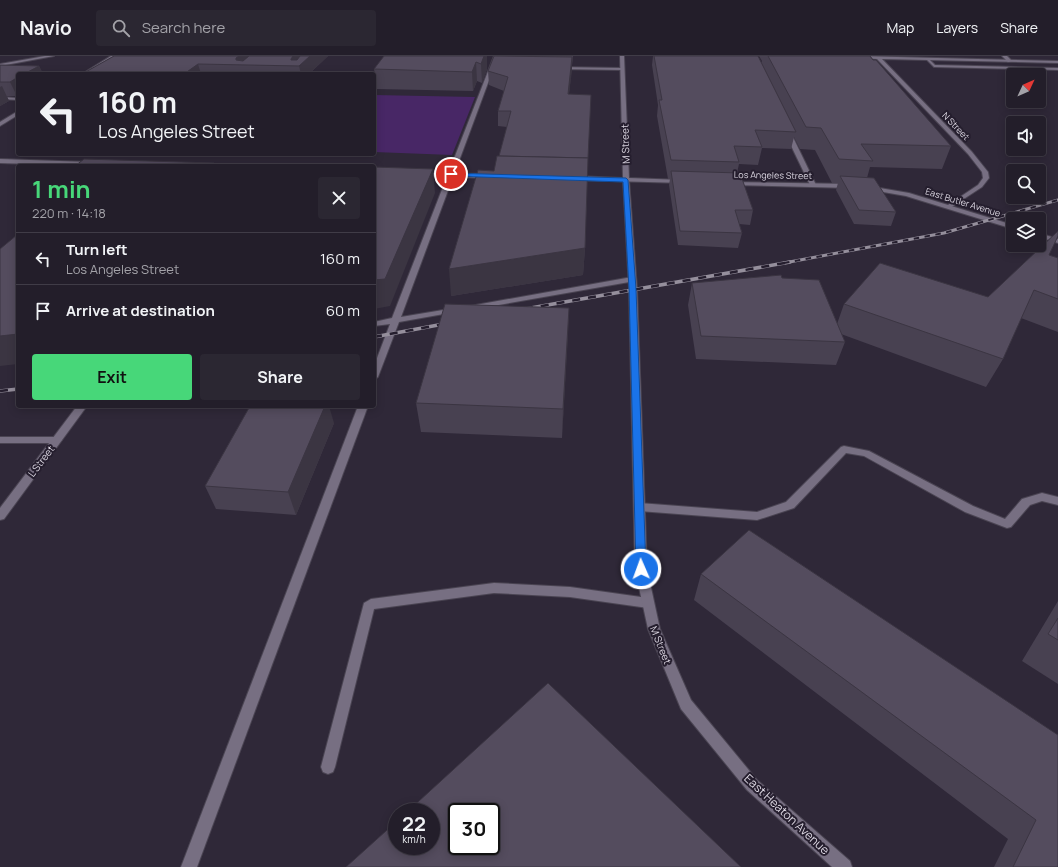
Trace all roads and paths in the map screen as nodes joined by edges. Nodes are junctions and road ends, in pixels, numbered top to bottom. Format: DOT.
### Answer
graph roads {
  1 [pos="52,56"];
  2 [pos="114,56"];
  3 [pos="496,56"];
  4 [pos="622,56"];
  5 [pos="1004,56"];
  6 [pos="849,57"];
  7 [pos="878,57"];
  8 [pos="928,59"];
  9 [pos="967,60"];
  10 [pos="1010,60"];
  11 [pos="1058,62"];
  12 [pos="0,65"];
  13 [pos="549,68"];
  14 [pos="977,68"];
  15 [pos="622,69"];
  16 [pos="1058,69"];
  17 [pos="87,72"];
  18 [pos="0,98"];
  19 [pos="16,99"];
  20 [pos="16,115"];
  21 [pos="0,124"];
  22 [pos="786,127"];
  23 [pos="0,161"];
  24 [pos="74,164"];
  25 [pos="412,173"];
  26 [pos="451,174"];
  27 [pos="498,176"];
  28 [pos="570,178"];
  29 [pos="626,180"];
  30 [pos="690,182"];
  31 [pos="721,182"];
  32 [pos="813,185"];
  33 [pos="907,194"];
  34 [pos="950,206"];
  35 [pos="1006,225"];
  36 [pos="1046,237"];
  37 [pos="1058,241"];
  38 [pos="632,279"];
  39 [pos="396,321"];
  40 [pos="376,324"];
  41 [pos="376,372"];
  42 [pos="81,408"];
  43 [pos="362,408"];
  44 [pos="0,440"];
  45 [pos="57,440"];
  46 [pos="1058,502"];
  47 [pos="639,507"];
  48 [pos="0,516"];
  49 [pos="648,603"];
  50 [pos="686,704"];
  51 [pos="328,767"];
  52 [pos="189,867"];
  53 [pos="844,867"];
  1 -- 12 [label="street"];
  2 -- 17 [label="street"];
  3 -- 26 [label="street"];
  4 -- 15 [label="street, M Street"];
  5 -- 10 [label="street"];
  6 -- 7 [label="street"];
  7 -- 8 [label="street"];
  7 -- 34 [label="street, N Street"];
  8 -- 9 [label="street"];
  8 -- 14 [label="street"];
  9 -- 10 [label="street"];
  9 -- 14 [label="street"];
  10 -- 11 [label="street"];
  13 -- 15 [label="street"];
  14 -- 16 [label="street"];
  15 -- 29 [label="street, M Street"];
  18 -- 19 [label="street"];
  20 -- 21 [label="street"];
  22 -- 32 [label="street"];
  23 -- 24 [label="street"];
  25 -- 26 [label="street"];
  26 -- 27 [label="street"];
  26 -- 39 [label="street"];
  28 -- 29 [label="street"];
  29 -- 30 [label="street"];
  29 -- 38 [label="street, M Street"];
  31 -- 32 [label="street, Los Angeles Street"];
  32 -- 33 [label="street, Los Angeles Street"];
  33 -- 34 [label="street, East Butler Avenue"];
  34 -- 35 [label="street, East Butler Avenue"];
  36 -- 37 [label="street"];
  38 -- 39 [label="street"];
  38 -- 47 [label="street, M Street"];
  39 -- 40 [label="street"];
  39 -- 41 [label="street"];
  42 -- 45 [label="street, L Street"];
  43 -- 52 [label="street"];
  44 -- 45 [label="street"];
  45 -- 48 [label="street, L Street"];
  46 -- 47 [label="street"];
  47 -- 49 [label="street, M Street"];
  49 -- 50 [label="street, M Street"];
  49 -- 51 [label="street"];
  50 -- 53 [label="street, East Heaton Avenue"];
}
